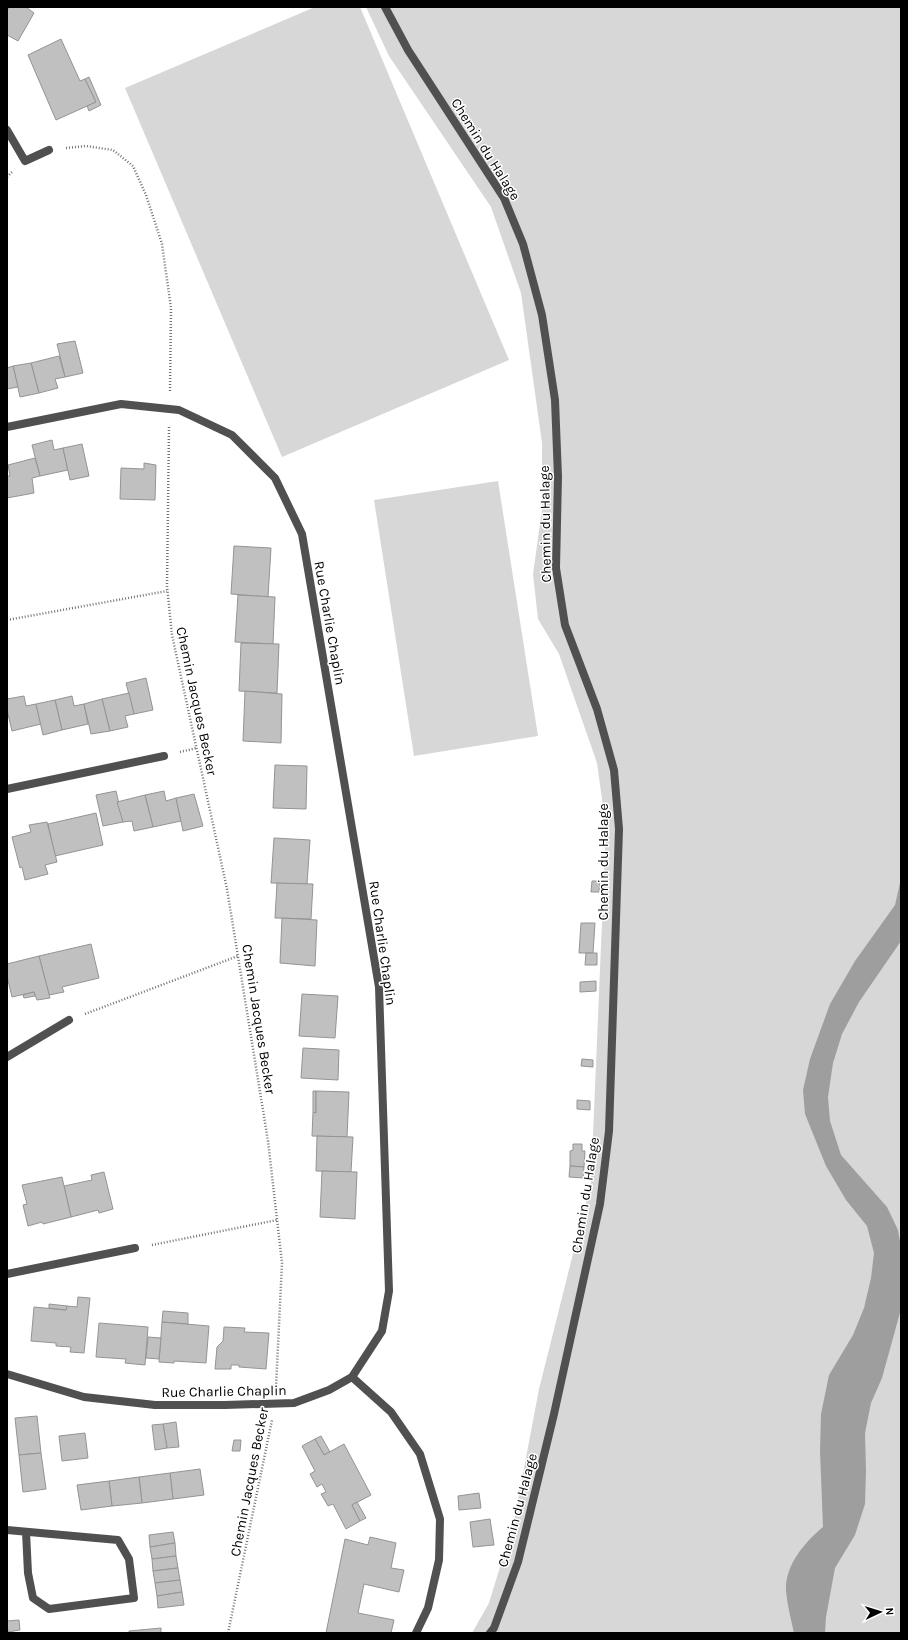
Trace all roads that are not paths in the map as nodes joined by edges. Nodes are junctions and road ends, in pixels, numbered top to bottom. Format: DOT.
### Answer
graph roads {
  1 [pos="385,7"];
  2 [pos="7,130"];
  3 [pos="49,150"];
  4 [pos="7,427"];
  5 [pos="164,756"];
  6 [pos="7,789"];
  7 [pos="69,1020"];
  8 [pos="7,1057"];
  9 [pos="135,1248"];
  10 [pos="7,1274"];
  11 [pos="7,1374"];
  12 [pos="352,1377"];
  13 [pos="7,1530"];
  14 [pos="26,1532"];
  15 [pos="416,1633"];
  16 [pos="490,1633"];
  1 -- 16 [label="street, Chemin du Halage"];
  2 -- 3 [label="street"];
  4 -- 12 [label="street, Rue Charlie Chaplin"];
  5 -- 6 [label="street"];
  7 -- 8 [label="street"];
  9 -- 10 [label="street"];
  11 -- 12 [label="street, Rue Charlie Chaplin"];
  12 -- 15 [label="street"];
  13 -- 14 [label="street"];
  14 -- 14 [label="street"];
}
